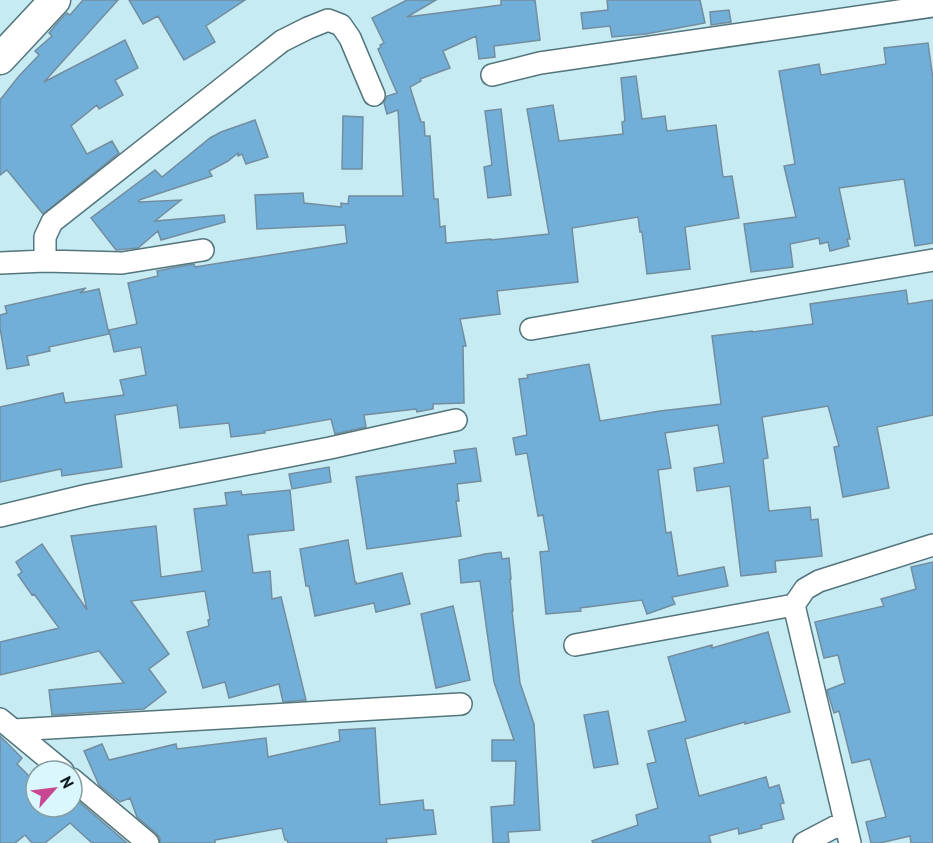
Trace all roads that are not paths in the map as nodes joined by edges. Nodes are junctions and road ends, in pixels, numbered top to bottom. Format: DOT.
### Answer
graph roads {
  1 [pos="55,0"];
  2 [pos="933,6"];
  3 [pos="1,56"];
  4 [pos="492,75"];
  5 [pos="374,95"];
  6 [pos="203,250"];
  7 [pos="933,260"];
  8 [pos="45,261"];
  9 [pos="0,263"];
  10 [pos="531,329"];
  11 [pos="456,420"];
  12 [pos="0,516"];
  13 [pos="933,545"];
  14 [pos="794,605"];
  15 [pos="575,645"];
  16 [pos="461,704"];
  17 [pos="7,725"];
  18 [pos="48,759"];
  19 [pos="84,789"];
  20 [pos="844,822"];
  21 [pos="148,843"];
  22 [pos="804,843"];
  23 [pos="850,843"];
  1 -- 3 [label="street"];
  2 -- 4 [label="street"];
  5 -- 8 [label="street"];
  6 -- 8 [label="street"];
  7 -- 10 [label="street"];
  8 -- 9 [label="street"];
  11 -- 12 [label="street"];
  13 -- 14 [label="street"];
  14 -- 15 [label="street"];
  14 -- 20 [label="street"];
  16 -- 17 [label="street"];
  17 -- 18 [label="street"];
  19 -- 21 [label="street"];
  20 -- 22 [label="street"];
  20 -- 23 [label="street"];
}
